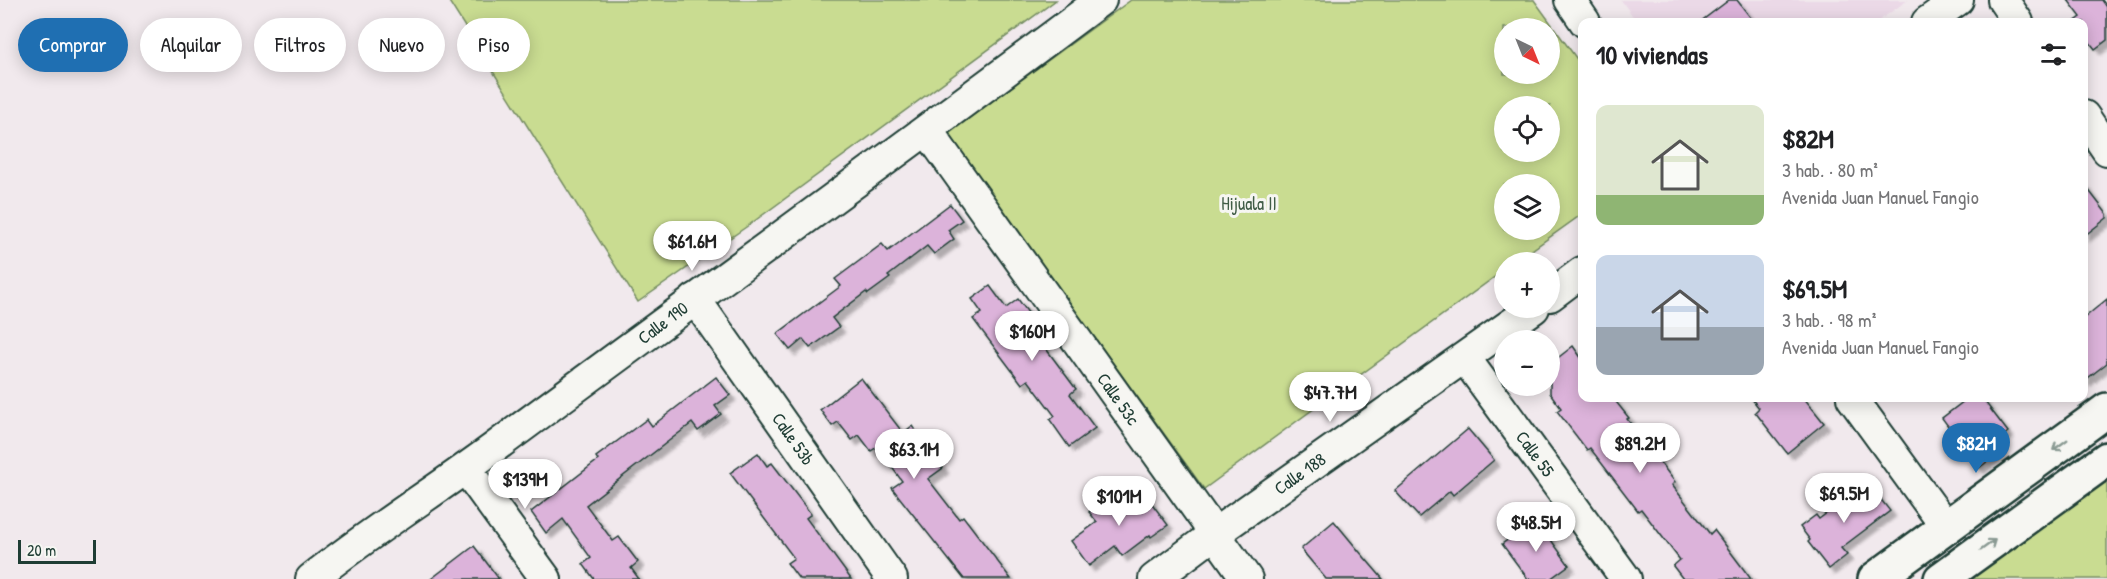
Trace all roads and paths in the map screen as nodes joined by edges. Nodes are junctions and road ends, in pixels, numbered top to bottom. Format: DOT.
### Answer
graph roads {
  1 [pos="1101,0"];
  2 [pos="1570,0"];
  3 [pos="1958,0"];
  4 [pos="2003,0"];
  5 [pos="1582,18"];
  6 [pos="1933,18"];
  7 [pos="2015,18"];
  8 [pos="2088,122"];
  9 [pos="927,130"];
  10 [pos="2107,150"];
  11 [pos="1578,275"];
  12 [pos="1560,288"];
  13 [pos="695,299"];
  14 [pos="1520,318"];
  15 [pos="1464,358"];
  16 [pos="1855,402"];
  17 [pos="2107,410"];
  18 [pos="2107,459"];
  19 [pos="466,469"];
  20 [pos="1946,527"];
  21 [pos="1214,534"];
  22 [pos="310,579"];
  23 [pos="546,579"];
  24 [pos="892,579"];
  25 [pos="1154,579"];
  26 [pos="1246,579"];
  27 [pos="1626,579"];
  28 [pos="1875,579"];
  29 [pos="1941,579"];
  1 -- 9 [label="street, Calle 190"];
  2 -- 5 [label="street"];
  3 -- 6 [label="street"];
  4 -- 7 [label="street"];
  8 -- 10 [label="street"];
  9 -- 13 [label="street, Calle 190"];
  9 -- 21 [label="street, Calle 53c"];
  11 -- 12 [label="street"];
  13 -- 19 [label="street, Calle 190"];
  13 -- 24 [label="street, Calle 53b"];
  14 -- 15 [label="street, Calle 188"];
  15 -- 21 [label="street, Calle 188"];
  15 -- 27 [label="street, Calle 55"];
  16 -- 20 [label="street"];
  17 -- 20 [label="main road, one-way"];
  29 -- 18 [label="main road, one-way"];
  19 -- 22 [label="street, Calle 190"];
  19 -- 23 [label="street"];
  20 -- 28 [label="main road"];
  21 -- 25 [label="street, Calle 188"];
  21 -- 26 [label="street, Calle 53c"];
}
